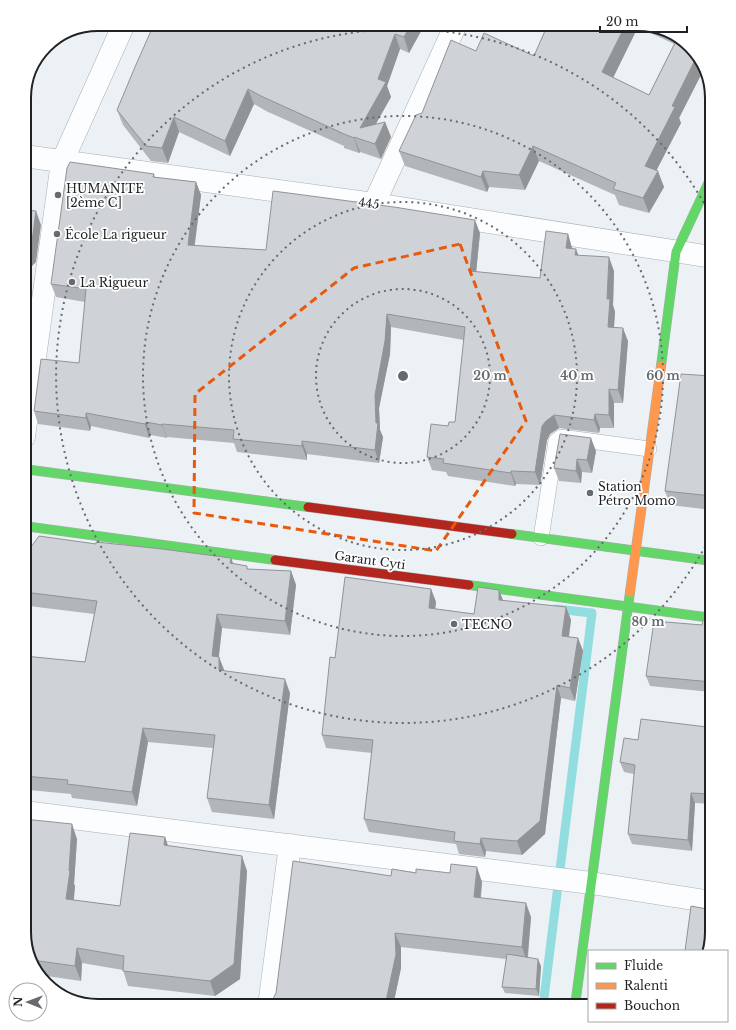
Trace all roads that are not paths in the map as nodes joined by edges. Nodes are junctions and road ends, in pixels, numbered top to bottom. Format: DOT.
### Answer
graph roads {
  1 [pos="121,31"];
  2 [pos="453,31"];
  3 [pos="31,157"];
  4 [pos="62,162"];
  5 [pos="705,190"];
  6 [pos="374,204"];
  7 [pos="676,252"];
  8 [pos="705,256"];
  9 [pos="31,386"];
  10 [pos="649,449"];
  11 [pos="31,471"];
  12 [pos="31,527"];
  13 [pos="541,538"];
  14 [pos="636,551"];
  15 [pos="705,560"];
  16 [pos="628,607"];
  17 [pos="705,617"];
  18 [pos="31,813"];
  19 [pos="290,845"];
  20 [pos="591,883"];
  21 [pos="705,901"];
  22 [pos="270,999"];
  23 [pos="576,999"];
  1 -- 4 [label="street"];
  2 -- 6 [label="street"];
  3 -- 4 [label="street, 445"];
  4 -- 6 [label="street, 445"];
  4 -- 9 [label="street"];
  5 -- 7 [label="main road"];
  6 -- 7 [label="street, 445"];
  7 -- 8 [label="street, 445"];
  7 -- 10 [label="main road"];
  10 -- 13 [label="lane"];
  10 -- 14 [label="main road"];
  11 -- 13 [label="main road"];
  12 -- 16 [label="main road, Garant Cyti"];
  13 -- 14 [label="main road"];
  14 -- 15 [label="main road"];
  14 -- 16 [label="main road"];
  16 -- 17 [label="main road, Garant Cyti"];
  16 -- 20 [label="main road"];
  18 -- 19 [label="street"];
  19 -- 20 [label="street"];
  19 -- 22 [label="street"];
  20 -- 21 [label="street"];
  20 -- 23 [label="main road"];
}
